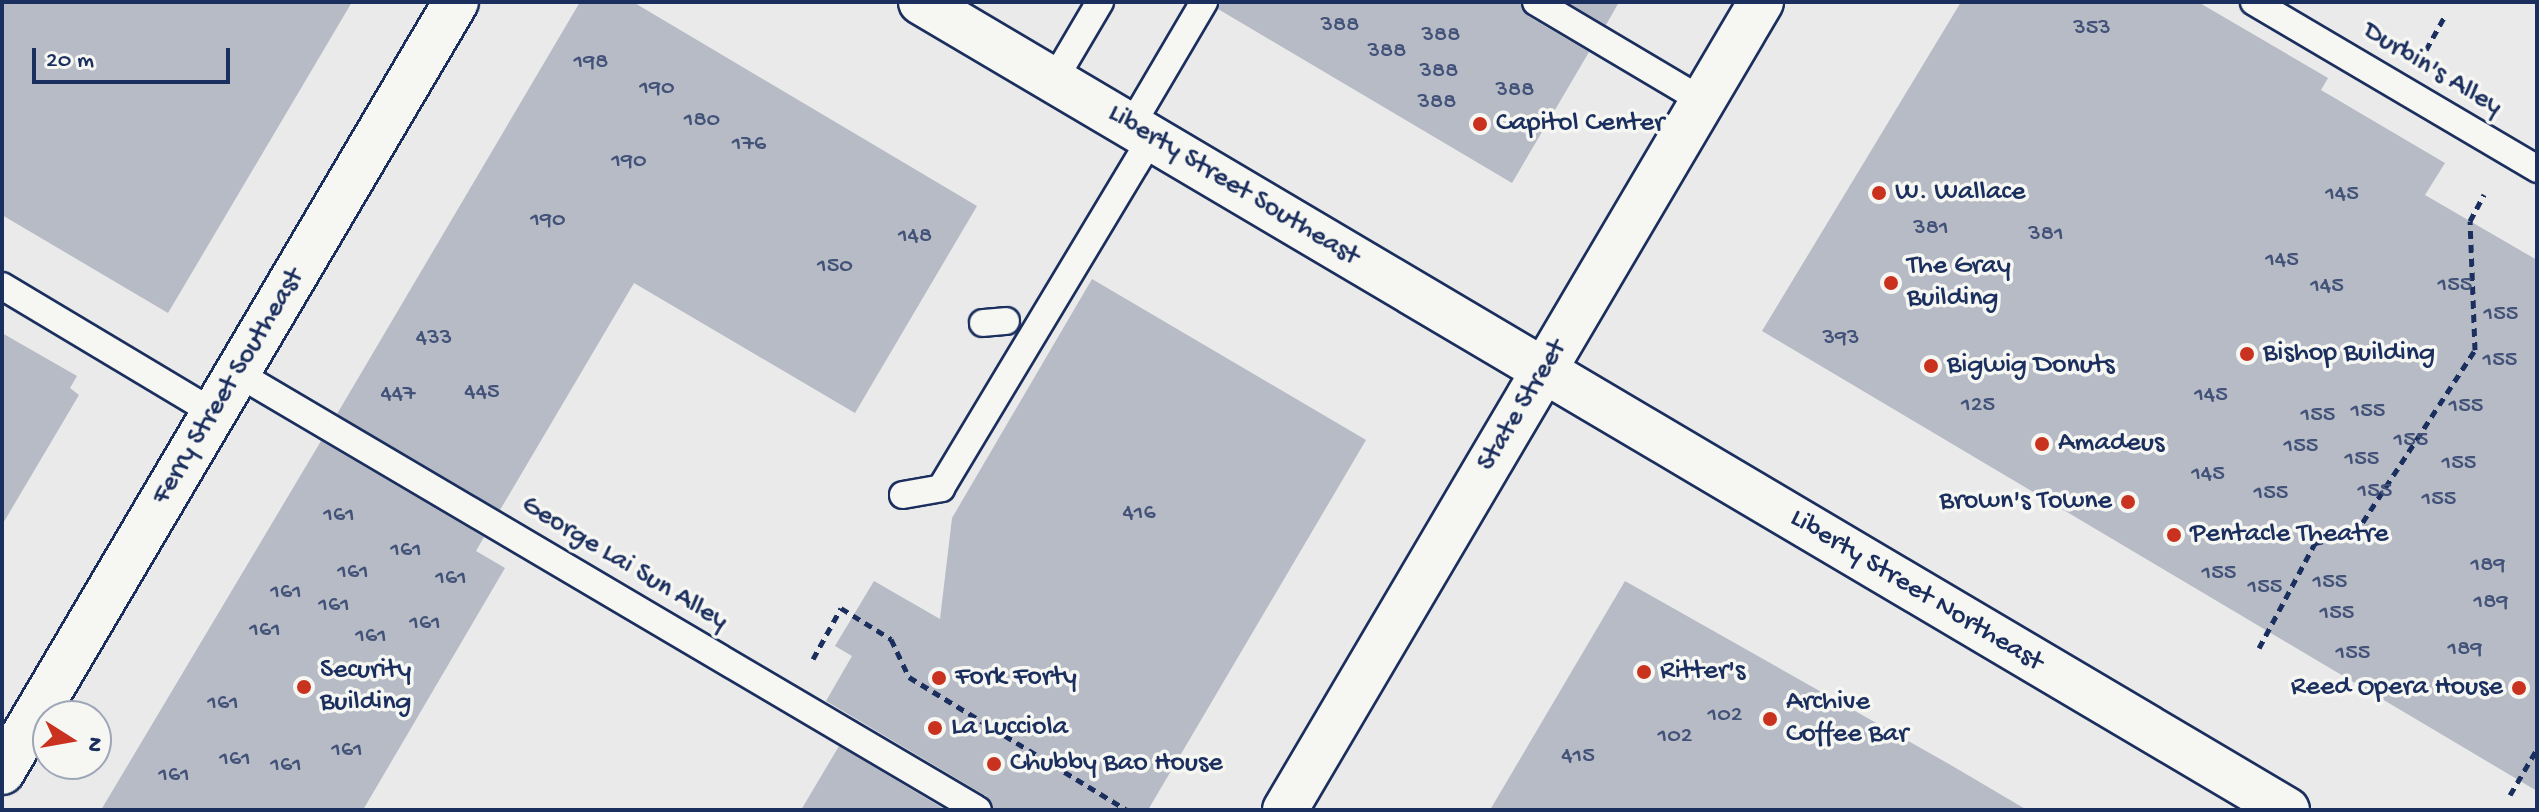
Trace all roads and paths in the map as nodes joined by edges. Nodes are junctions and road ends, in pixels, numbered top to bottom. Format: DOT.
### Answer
graph roads {
  1 [pos="456,2"];
  2 [pos="921,2"];
  3 [pos="1100,2"];
  4 [pos="1204,2"];
  5 [pos="1536,2"];
  6 [pos="1761,2"];
  7 [pos="2254,2"];
  8 [pos="1054,80"];
  9 [pos="1703,101"];
  10 [pos="1141,132"];
  11 [pos="2537,169"];
  12 [pos="2470,221"];
  13 [pos="2,286"];
  14 [pos="1544,370"];
  15 [pos="237,373"];
  16 [pos="214,413"];
  17 [pos="903,495"];
  18 [pos="2259,648"];
  19 [pos="791,700"];
  20 [pos="2537,749"];
  21 [pos="2,772"];
  22 [pos="2510,795"];
  23 [pos="978,810"];
  24 [pos="1127,810"];
  25 [pos="1285,810"];
  26 [pos="2287,810"];
  1 -- 15 [label="main road, Ferry Street Southeast"];
  2 -- 8 [label="main road, Liberty Street Southeast"];
  3 -- 8 [label="lane"];
  4 -- 10 [label="lane"];
  5 -- 9 [label="lane"];
  6 -- 9 [label="main road, State Street"];
  7 -- 11 [label="lane, Durbin's Alley"];
  8 -- 10 [label="main road, Liberty Street Southeast"];
  9 -- 14 [label="main road, State Street"];
  10 -- 14 [label="main road, Liberty Street Southeast"];
  10 -- 17 [label="lane"];
  12 -- 18 [label="path"];
  13 -- 16 [label="lane"];
  14 -- 25 [label="main road, State Street"];
  14 -- 26 [label="main road, Liberty Street Northeast"];
  15 -- 16 [label="main road, Ferry Street Southeast"];
  15 -- 19 [label="lane, George Lai Sun Alley"];
  16 -- 21 [label="main road, Ferry Street Southeast"];
  19 -- 23 [label="lane, George Lai Sun Alley"];
  19 -- 24 [label="path"];
  20 -- 22 [label="path"];
}
